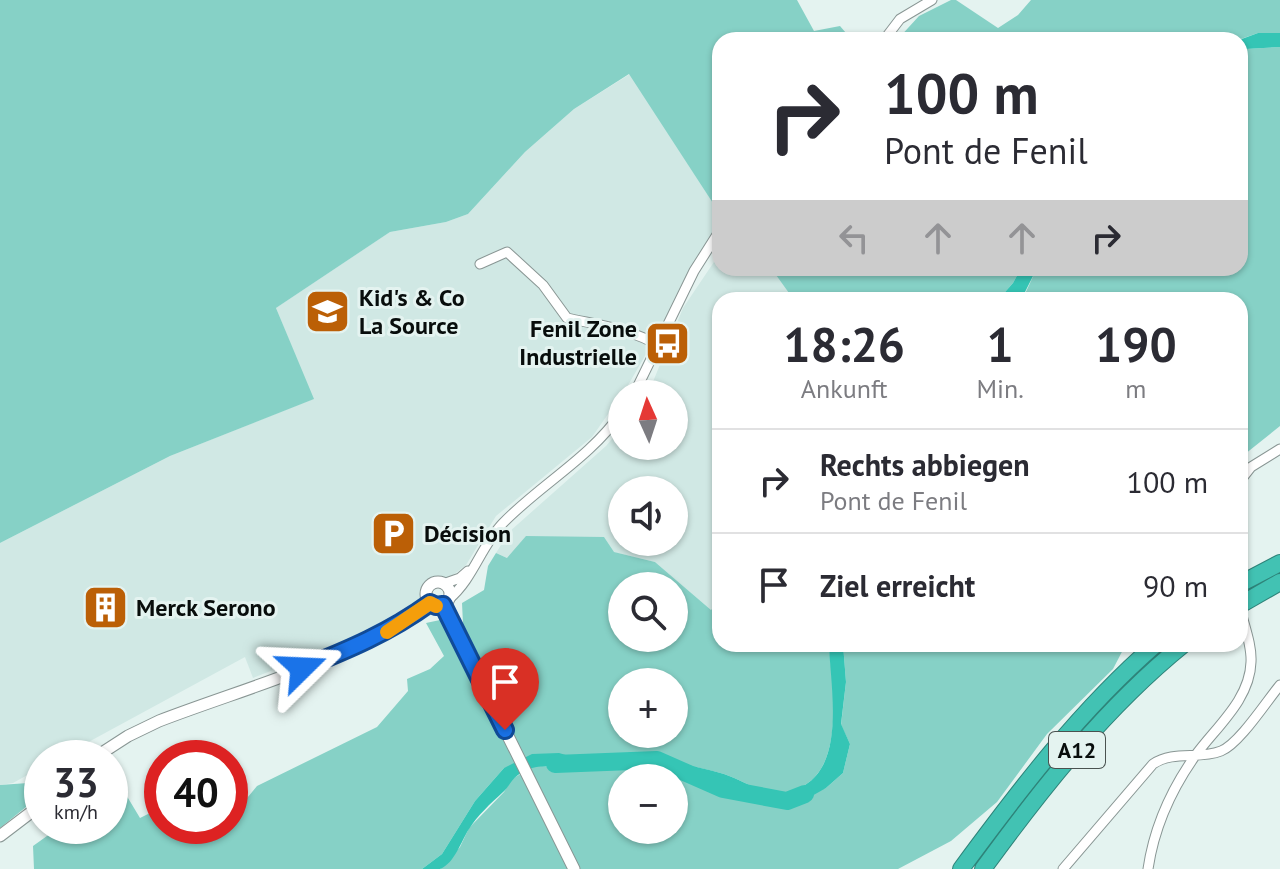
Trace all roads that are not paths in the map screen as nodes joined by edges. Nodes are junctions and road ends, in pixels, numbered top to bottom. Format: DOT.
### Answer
graph roads {
  1 [pos="932,0"];
  2 [pos="890,32"];
  3 [pos="712,243"];
  4 [pos="480,264"];
  5 [pos="659,346"];
  6 [pos="641,380"];
  7 [pos="608,430"];
  8 [pos="1280,449"];
  9 [pos="1248,471"];
  10 [pos="1280,563"];
  11 [pos="471,569"];
  12 [pos="1248,580"];
  13 [pos="1280,582"];
  14 [pos="443,584"];
  15 [pos="1248,601"];
  16 [pos="446,602"];
  17 [pos="430,603"];
  18 [pos="1248,642"];
  19 [pos="1148,652"];
  20 [pos="1175,652"];
  21 [pos="1280,685"];
  22 [pos="122,740"];
  23 [pos="1195,756"];
  24 [pos="24,818"];
  25 [pos="0,836"];
  26 [pos="574,869"];
  27 [pos="961,869"];
  28 [pos="983,869"];
  29 [pos="1063,869"];
  30 [pos="1148,869"];
  1 -- 2 [label="street"];
  3 -- 5 [label="street"];
  4 -- 5 [label="street"];
  5 -- 6 [label="street"];
  7 -- 11 [label="street"];
  8 -- 9 [label="street"];
  10 -- 12 [label="highway"];
  11 -- 14 [label="street"];
  11 -- 16 [label="street"];
  13 -- 15 [label="highway"];
  14 -- 16 [label="street"];
  14 -- 17 [label="street"];
  16 -- 17 [label="street"];
  16 -- 26 [label="street"];
  17 -- 22 [label="street"];
  18 -- 23 [label="street"];
  19 -- 27 [label="highway, A12"];
  20 -- 28 [label="highway, A12"];
  21 -- 23 [label="street"];
  23 -- 29 [label="street"];
  23 -- 30 [label="street"];
  24 -- 25 [label="street"];
}
